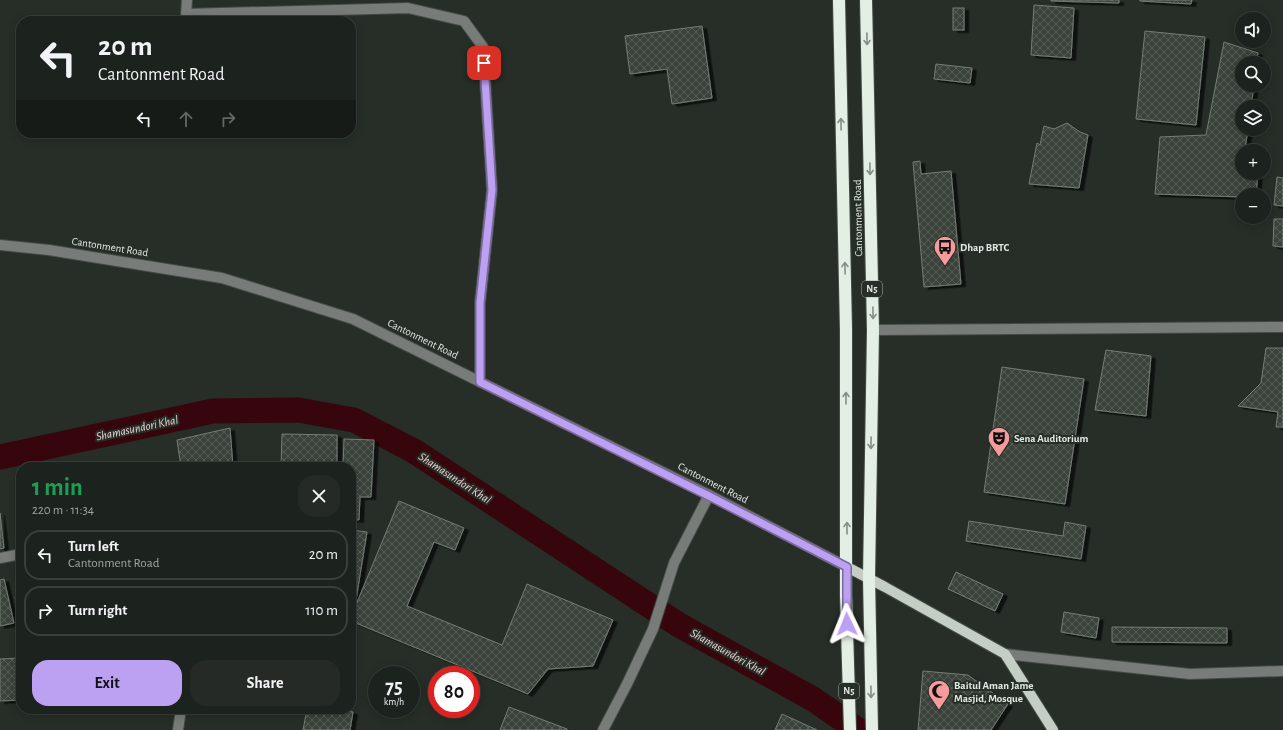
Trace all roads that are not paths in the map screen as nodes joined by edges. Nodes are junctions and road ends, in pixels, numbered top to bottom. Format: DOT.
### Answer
graph roads {
  1 [pos="187,0"];
  2 [pos="839,0"];
  3 [pos="866,0"];
  4 [pos="0,245"];
  5 [pos="1283,327"];
  6 [pos="873,330"];
  7 [pos="480,382"];
  8 [pos="709,496"];
  9 [pos="16,555"];
  10 [pos="0,558"];
  11 [pos="847,567"];
  12 [pos="869,578"];
  13 [pos="1005,654"];
  14 [pos="1283,671"];
  15 [pos="180,714"];
  16 [pos="178,730"];
  17 [pos="603,730"];
  18 [pos="850,730"];
  19 [pos="872,730"];
  20 [pos="1053,730"];
  1 -- 7 [label="street"];
  11 -- 2 [label="highway, Cantonment Road / N5, one-way"];
  3 -- 6 [label="highway, Cantonment Road / N5, one-way"];
  4 -- 7 [label="street, Cantonment Road"];
  5 -- 6 [label="street"];
  6 -- 12 [label="highway, Cantonment Road / N5, one-way"];
  7 -- 8 [label="street, Cantonment Road"];
  8 -- 11 [label="street, Cantonment Road"];
  8 -- 17 [label="street"];
  9 -- 10 [label="street"];
  11 -- 12 [label="main road, Cantonment Road"];
  11 -- 18 [label="highway, N5"];
  12 -- 13 [label="main road, Cantonment Road"];
  12 -- 19 [label="highway, N5, one-way"];
  13 -- 14 [label="street"];
  13 -- 20 [label="main road, Cantonment Road"];
  15 -- 16 [label="street"];
}
